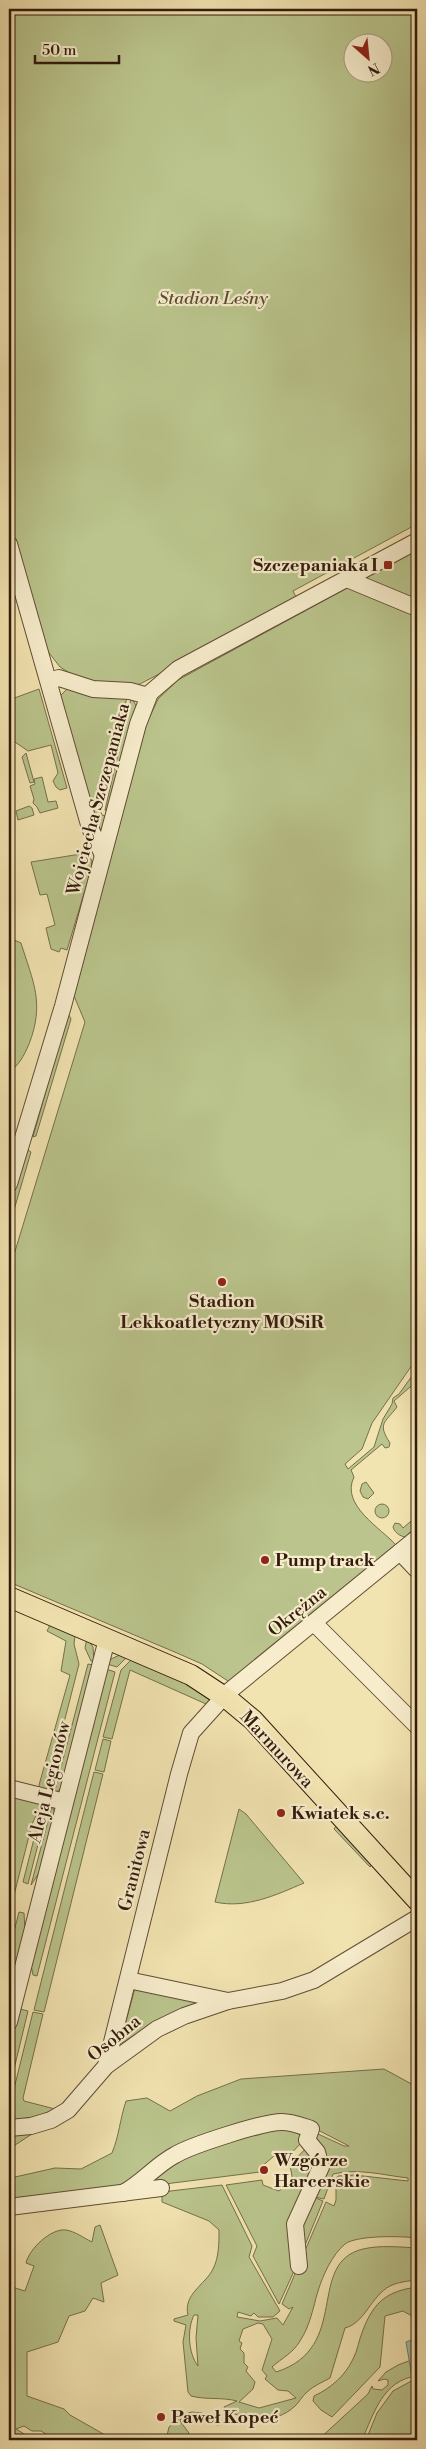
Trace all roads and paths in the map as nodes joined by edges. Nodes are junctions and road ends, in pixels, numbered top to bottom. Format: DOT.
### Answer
graph roads {
  1 [pos="417,541"];
  2 [pos="9,544"];
  3 [pos="12,570"];
  4 [pos="347,579"];
  5 [pos="417,608"];
  6 [pos="49,681"];
  7 [pos="148,696"];
  8 [pos="104,854"];
  9 [pos="16,1133"];
  10 [pos="9,1184"];
  11 [pos="417,1538"];
  12 [pos="400,1552"];
  13 [pos="417,1570"];
  14 [pos="9,1597"];
  15 [pos="314,1623"];
  16 [pos="107,1639"];
  17 [pos="224,1696"];
  18 [pos="417,1726"];
  19 [pos="9,1788"];
  20 [pos="65,1802"];
  21 [pos="417,1900"];
  22 [pos="417,1918"];
  23 [pos="128,1980"];
  24 [pos="228,2001"];
  25 [pos="9,2022"];
  26 [pos="106,2066"];
  27 [pos="9,2128"];
  28 [pos="161,2188"];
  29 [pos="123,2192"];
  30 [pos="9,2207"];
  31 [pos="298,2266"];
  1 -- 4 [label="street, Wojciecha Szczepaniaka"];
  2 -- 3 [label="street"];
  3 -- 6 [label="street"];
  4 -- 5 [label="street"];
  4 -- 7 [label="street, Wojciecha Szczepaniaka"];
  6 -- 7 [label="street"];
  6 -- 8 [label="street"];
  7 -- 8 [label="street, Wojciecha Szczepaniaka"];
  8 -- 9 [label="street, Wojciecha Szczepaniaka"];
  9 -- 10 [label="street, Wojciecha Szczepaniaka"];
  11 -- 12 [label="street, Okrężna"];
  12 -- 13 [label="street"];
  12 -- 15 [label="street, Okrężna"];
  14 -- 16 [label="main road, Marmurowa"];
  15 -- 17 [label="street, Okrężna"];
  15 -- 18 [label="street"];
  16 -- 17 [label="main road, Marmurowa"];
  16 -- 20 [label="street, Aleja Legionów"];
  17 -- 21 [label="main road, Marmurowa"];
  17 -- 23 [label="street, Granitowa"];
  19 -- 20 [label="street"];
  20 -- 25 [label="street, Aleja Legionów"];
  22 -- 24 [label="street, Osobna"];
  23 -- 24 [label="street, Osobna"];
  23 -- 26 [label="street, Granitowa"];
  24 -- 26 [label="street, Osobna"];
  26 -- 27 [label="street, Osobna"];
  28 -- 29 [label="street"];
  29 -- 30 [label="street"];
  29 -- 31 [label="street"];
}
